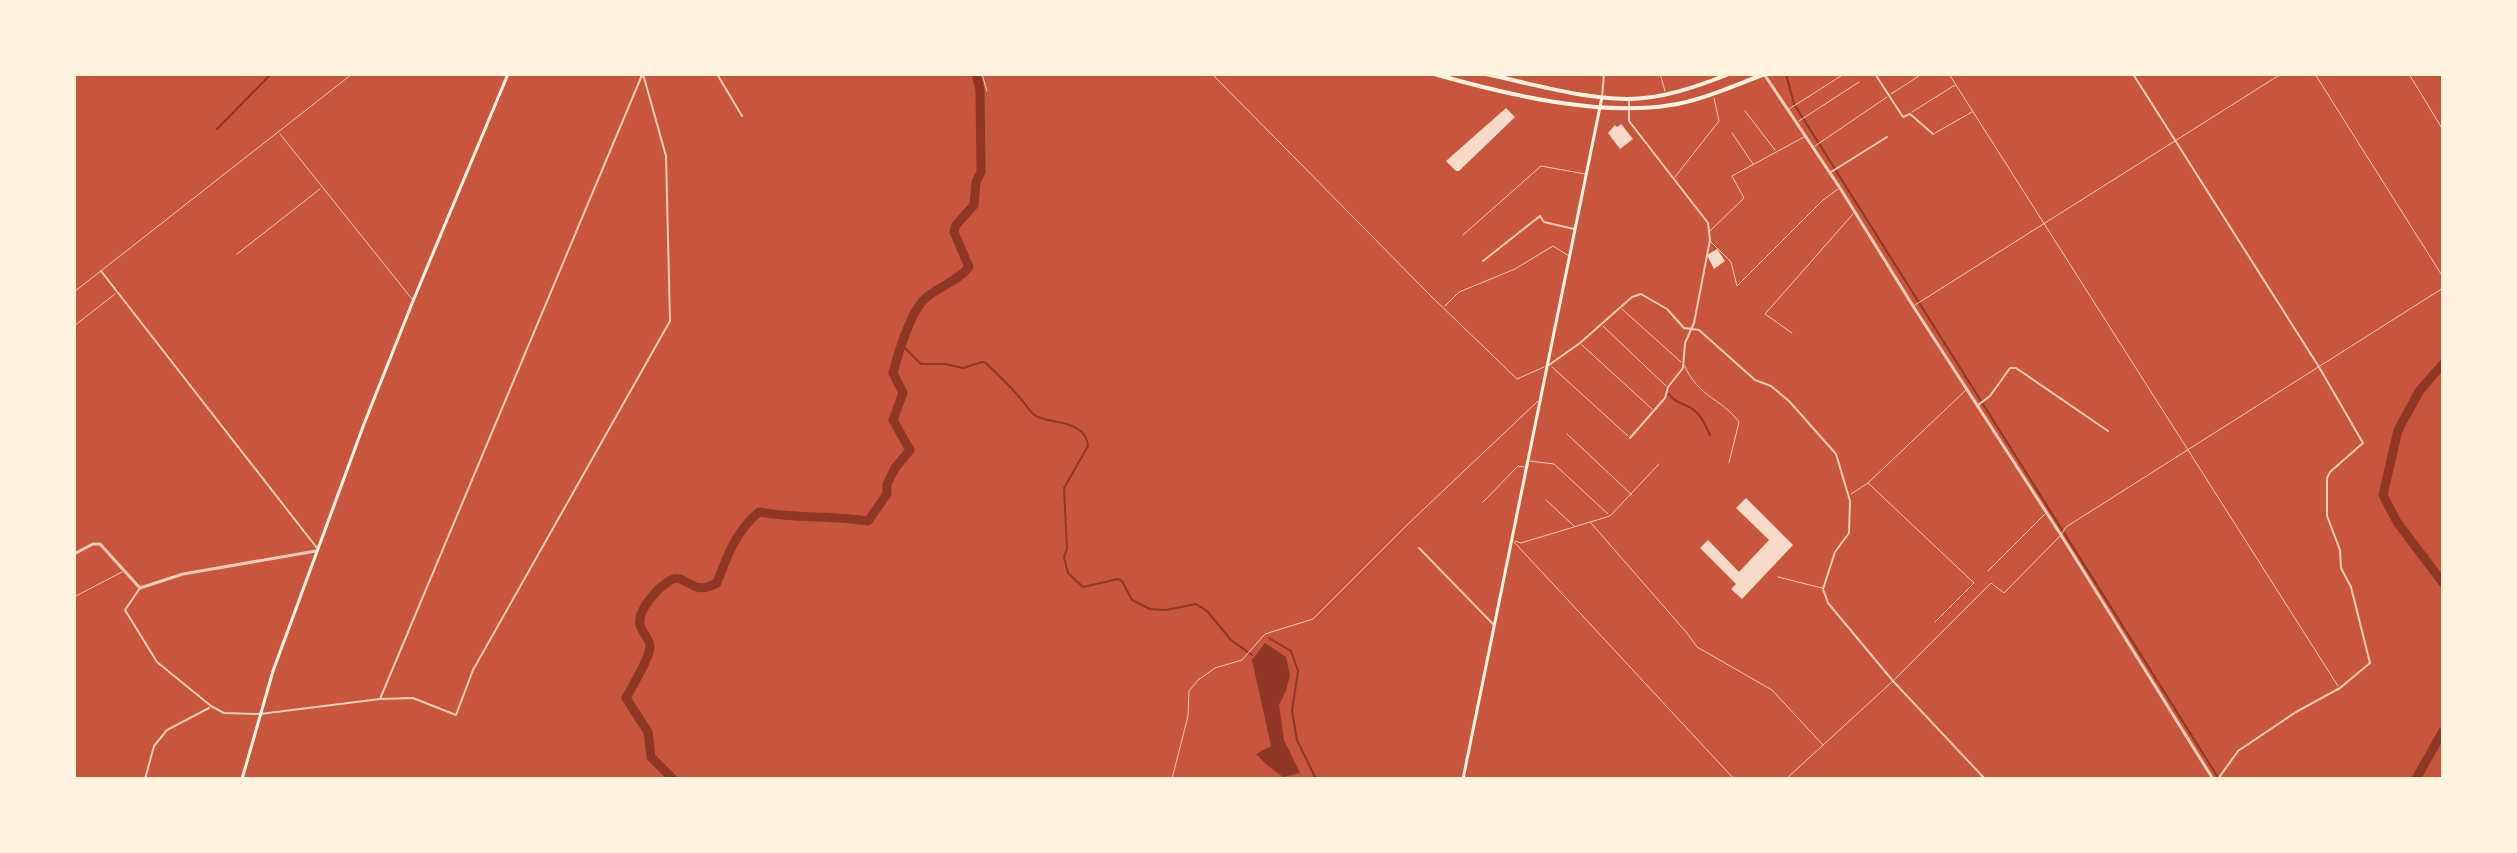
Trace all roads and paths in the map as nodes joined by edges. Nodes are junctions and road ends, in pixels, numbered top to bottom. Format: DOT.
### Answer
graph roads {
  1 [pos="352,74"];
  2 [pos="508,74"];
  3 [pos="643,74"];
  4 [pos="717,74"];
  5 [pos="982,74"];
  6 [pos="1212,74"];
  7 [pos="1434,74"];
  8 [pos="1486,74"];
  9 [pos="1604,74"];
  10 [pos="1660,74"];
  11 [pos="1729,74"];
  12 [pos="1764,74"];
  13 [pos="1844,74"];
  14 [pos="1875,74"];
  15 [pos="1922,74"];
  16 [pos="1949,74"];
  17 [pos="2133,74"];
  18 [pos="2281,74"];
  19 [pos="2315,74"];
  20 [pos="2409,74"];
  21 [pos="1859,82"];
  22 [pos="1956,85"];
  23 [pos="987,91"];
  24 [pos="1713,93"];
  25 [pos="1666,94"];
  26 [pos="1888,96"];
  27 [pos="1602,97"];
  28 [pos="1629,99"];
  29 [pos="1601,107"];
  30 [pos="1788,109"];
  31 [pos="1628,110"];
  32 [pos="1745,111"];
  33 [pos="1973,111"];
  34 [pos="1910,114"];
  35 [pos="742,116"];
  36 [pos="1797,122"];
  37 [pos="2443,130"];
  38 [pos="279,132"];
  39 [pos="1732,133"];
  40 [pos="1933,134"];
  41 [pos="1806,136"];
  42 [pos="1887,137"];
  43 [pos="2175,140"];
  44 [pos="1814,147"];
  45 [pos="1776,152"];
  46 [pos="1754,164"];
  47 [pos="1830,173"];
  48 [pos="1586,174"];
  49 [pos="1674,179"];
  50 [pos="323,187"];
  51 [pos="1840,188"];
  52 [pos="1855,212"];
  53 [pos="2044,224"];
  54 [pos="1575,230"];
  55 [pos="1709,232"];
  56 [pos="1463,235"];
  57 [pos="1710,240"];
  58 [pos="237,254"];
  59 [pos="1570,256"];
  60 [pos="1483,261"];
  61 [pos="101,271"];
  62 [pos="2443,277"];
  63 [pos="2443,288"];
  64 [pos="74,292"];
  65 [pos="117,292"];
  66 [pos="413,301"];
  67 [pos="1913,306"];
  68 [pos="1620,307"];
  69 [pos="1443,308"];
  70 [pos="1601,324"];
  71 [pos="74,326"];
  72 [pos="1690,330"];
  73 [pos="1792,333"];
  74 [pos="1580,343"];
  75 [pos="1683,363"];
  76 [pos="1549,365"];
  77 [pos="2319,367"];
  78 [pos="1668,387"];
  79 [pos="1967,389"];
  80 [pos="1542,396"];
  81 [pos="1977,405"];
  82 [pos="1655,412"];
  83 [pos="2108,431"];
  84 [pos="1567,434"];
  85 [pos="1630,438"];
  86 [pos="2188,451"];
  87 [pos="1528,461"];
  88 [pos="1729,463"];
  89 [pos="1659,464"];
  90 [pos="1526,468"];
  91 [pos="1868,483"];
  92 [pos="1849,494"];
  93 [pos="1632,495"];
  94 [pos="1546,500"];
  95 [pos="1483,502"];
  96 [pos="2047,512"];
  97 [pos="1610,516"];
  98 [pos="1591,523"];
  99 [pos="1576,528"];
  100 [pos="2061,535"];
  101 [pos="1513,540"];
  102 [pos="1419,548"];
  103 [pos="319,550"];
  104 [pos="74,554"];
  105 [pos="125,570"];
  106 [pos="1988,571"];
  107 [pos="1778,577"];
  108 [pos="140,588"];
  109 [pos="1823,589"];
  110 [pos="74,597"];
  111 [pos="1935,622"];
  112 [pos="1493,624"];
  113 [pos="1893,681"];
  114 [pos="2340,688"];
  115 [pos="380,699"];
  116 [pos="211,706"];
  117 [pos="260,714"];
  118 [pos="1823,745"];
  119 [pos="145,779"];
  120 [pos="242,779"];
  121 [pos="1172,779"];
  122 [pos="1463,779"];
  123 [pos="1734,779"];
  124 [pos="1786,779"];
  125 [pos="1985,779"];
  126 [pos="2216,779"];
  1 -- 38 [label="lane"];
  2 -- 66 [label="main road"];
  3 -- 115 [label="street"];
  3 -- 115 [label="street"];
  4 -- 35 [label="street"];
  5 -- 23 [label="lane"];
  6 -- 69 [label="lane"];
  7 -- 29 [label="main road"];
  8 -- 27 [label="main road"];
  9 -- 27 [label="street"];
  10 -- 25 [label="lane"];
  11 -- 25 [label="main road"];
  12 -- 24 [label="main road"];
  12 -- 30 [label="street"];
  13 -- 30 [label="lane"];
  14 -- 26 [label="street"];
  15 -- 26 [label="lane"];
  16 -- 22 [label="lane"];
  17 -- 43 [label="street"];
  18 -- 43 [label="lane"];
  19 -- 62 [label="lane"];
  20 -- 37 [label="lane"];
  21 -- 36 [label="lane"];
  22 -- 33 [label="lane"];
  22 -- 34 [label="lane"];
  24 -- 31 [label="main road"];
  24 -- 49 [label="lane"];
  25 -- 28 [label="main road"];
  26 -- 34 [label="street"];
  26 -- 44 [label="lane"];
  27 -- 28 [label="main road"];
  27 -- 29 [label="main road"];
  28 -- 31 [label="street"];
  29 -- 31 [label="main road"];
  29 -- 48 [label="main road"];
  30 -- 36 [label="street"];
  31 -- 49 [label="street"];
  32 -- 45 [label="lane"];
  33 -- 40 [label="lane"];
  33 -- 53 [label="lane"];
  34 -- 40 [label="street"];
  36 -- 41 [label="street"];
  38 -- 50 [label="lane"];
  38 -- 61 [label="lane"];
  39 -- 46 [label="lane"];
  41 -- 44 [label="street"];
  41 -- 45 [label="lane"];
  42 -- 47 [label="street"];
  43 -- 53 [label="lane"];
  43 -- 77 [label="street"];
  44 -- 47 [label="street"];
  45 -- 46 [label="lane"];
  46 -- 55 [label="lane"];
  47 -- 51 [label="street"];
  48 -- 54 [label="main road"];
  48 -- 56 [label="lane"];
  49 -- 55 [label="street"];
  50 -- 58 [label="lane"];
  50 -- 66 [label="lane"];
  51 -- 52 [label="street"];
  51 -- 57 [label="lane"];
  52 -- 67 [label="street"];
  52 -- 73 [label="lane"];
  53 -- 67 [label="lane"];
  53 -- 86 [label="lane"];
  54 -- 59 [label="main road"];
  54 -- 60 [label="street"];
  55 -- 57 [label="street"];
  57 -- 72 [label="street"];
  59 -- 69 [label="lane"];
  59 -- 76 [label="main road"];
  61 -- 64 [label="lane"];
  61 -- 65 [label="street"];
  63 -- 77 [label="lane"];
  65 -- 71 [label="lane"];
  65 -- 103 [label="street"];
  66 -- 103 [label="main road"];
  67 -- 79 [label="street"];
  68 -- 70 [label="street"];
  68 -- 72 [label="street"];
  68 -- 75 [label="lane"];
  69 -- 76 [label="lane"];
  70 -- 74 [label="street"];
  70 -- 78 [label="lane"];
  72 -- 75 [label="street"];
  72 -- 92 [label="street"];
  74 -- 76 [label="street"];
  74 -- 82 [label="lane"];
  75 -- 78 [label="street"];
  75 -- 88 [label="lane"];
  76 -- 80 [label="main road"];
  76 -- 85 [label="lane"];
  77 -- 86 [label="lane"];
  77 -- 114 [label="street"];
  78 -- 82 [label="street"];
  79 -- 81 [label="street"];
  79 -- 91 [label="lane"];
  80 -- 87 [label="main road"];
  80 -- 121 [label="lane"];
  81 -- 83 [label="street"];
  81 -- 96 [label="street"];
  82 -- 85 [label="street"];
  84 -- 93 [label="lane"];
  86 -- 100 [label="lane"];
  86 -- 114 [label="lane"];
  87 -- 90 [label="main road"];
  87 -- 97 [label="lane"];
  89 -- 93 [label="lane"];
  90 -- 95 [label="lane"];
  90 -- 101 [label="main road"];
  91 -- 92 [label="lane"];
  91 -- 111 [label="lane"];
  92 -- 109 [label="street"];
  93 -- 97 [label="lane"];
  94 -- 99 [label="lane"];
  96 -- 100 [label="street"];
  96 -- 106 [label="lane"];
  97 -- 98 [label="lane"];
  98 -- 99 [label="lane"];
  98 -- 118 [label="lane"];
  99 -- 101 [label="lane"];
  100 -- 113 [label="lane"];
  100 -- 126 [label="street"];
  101 -- 112 [label="main road"];
  101 -- 123 [label="lane"];
  102 -- 112 [label="street"];
  103 -- 108 [label="street"];
  103 -- 117 [label="main road"];
  104 -- 105 [label="street"];
  105 -- 108 [label="street"];
  105 -- 110 [label="lane"];
  107 -- 109 [label="lane"];
  108 -- 116 [label="street"];
  109 -- 113 [label="street"];
  112 -- 122 [label="main road"];
  113 -- 118 [label="lane"];
  113 -- 125 [label="street"];
  114 -- 126 [label="street"];
  115 -- 117 [label="street"];
  116 -- 117 [label="street"];
  116 -- 119 [label="street"];
  117 -- 120 [label="main road"];
  118 -- 124 [label="lane"];
}
